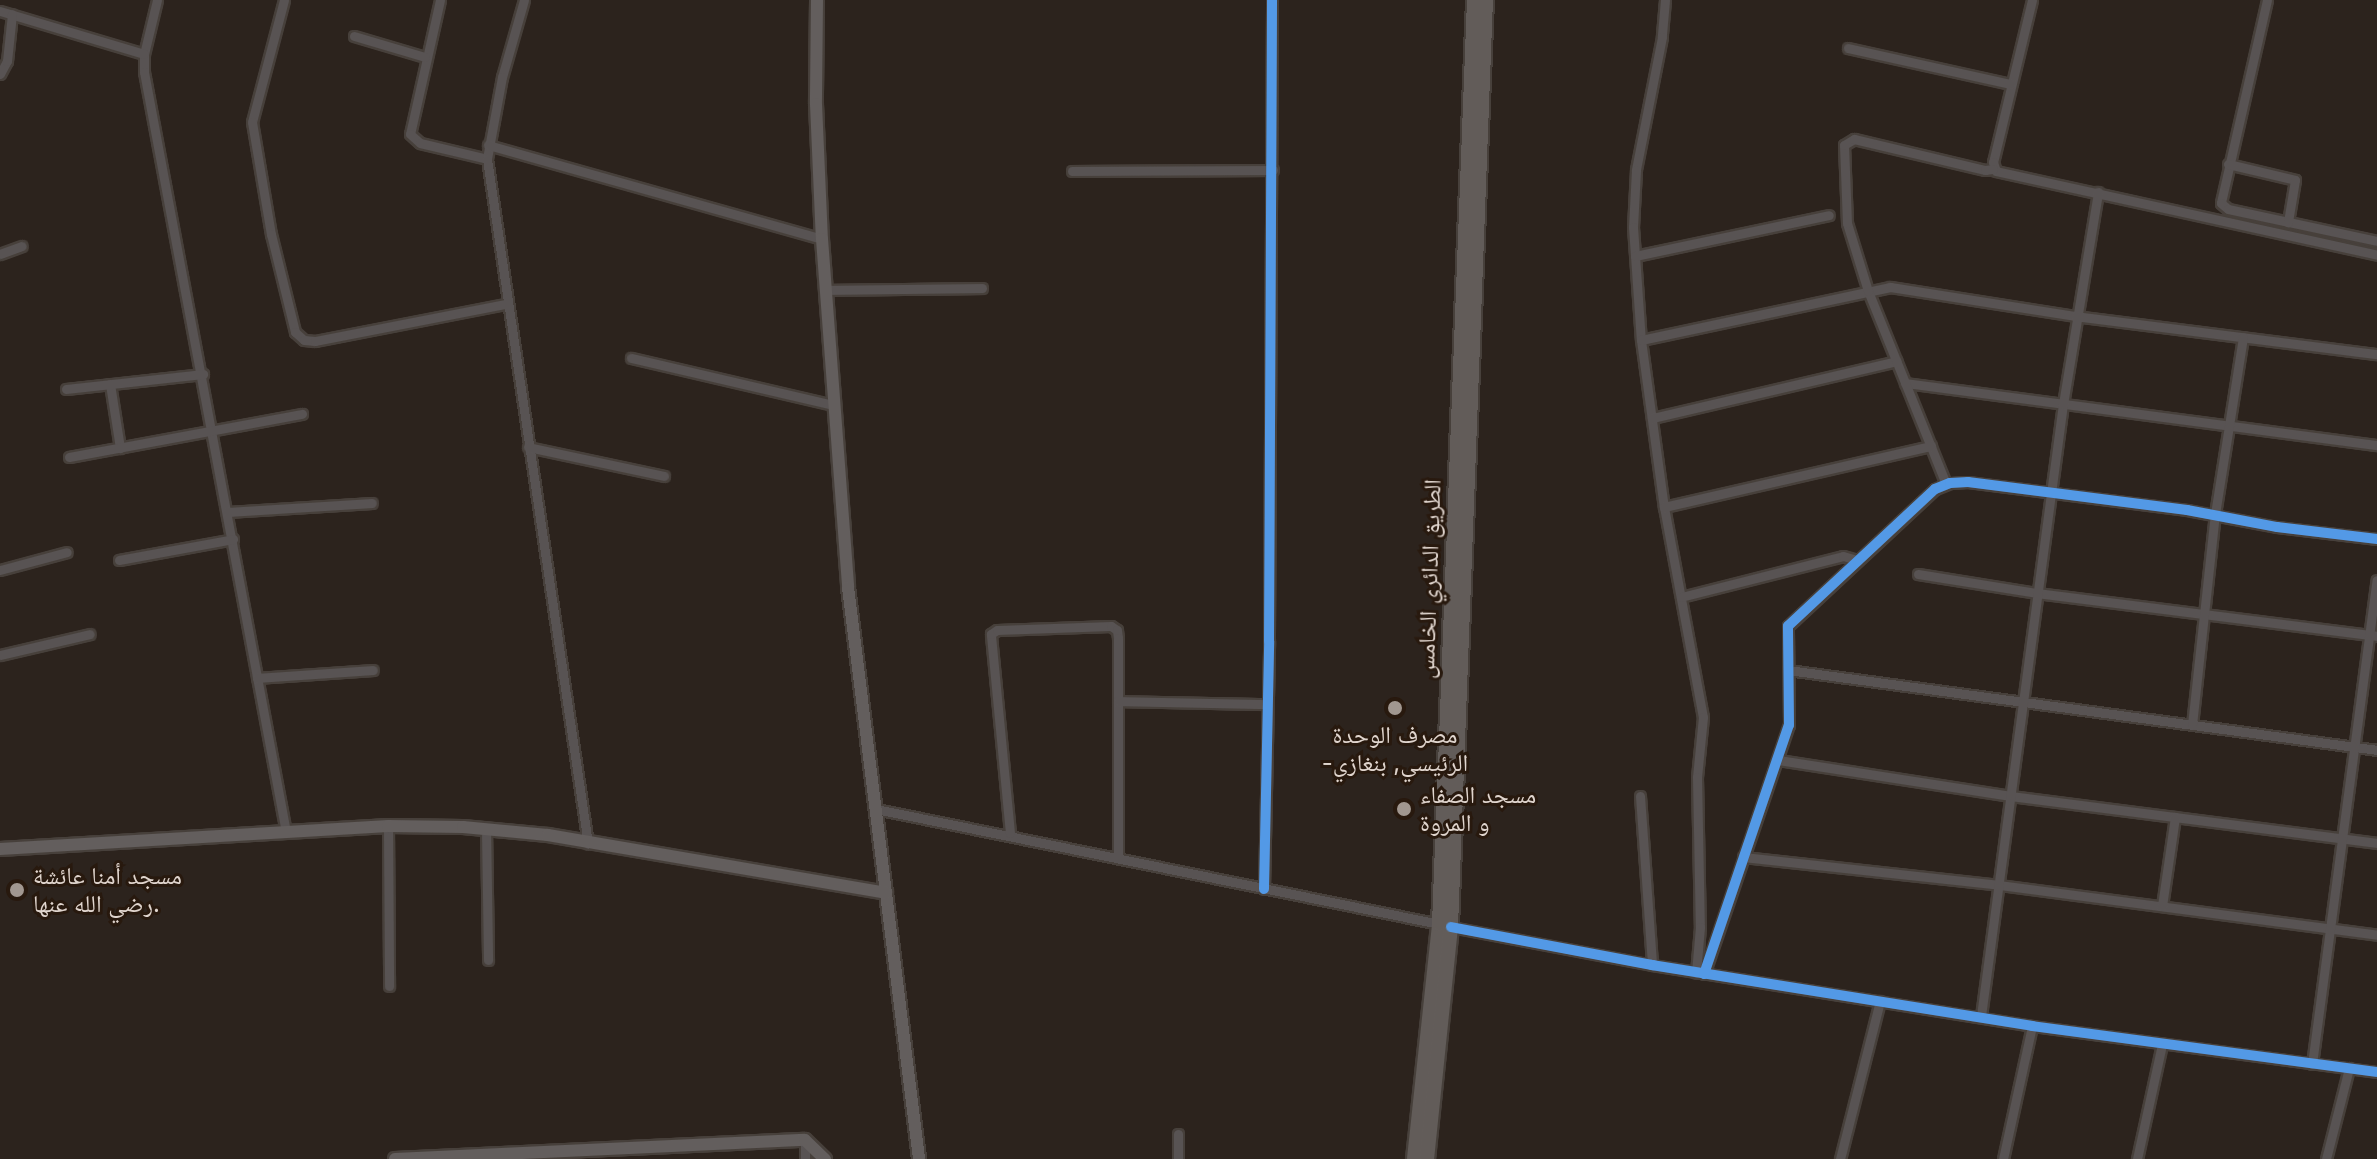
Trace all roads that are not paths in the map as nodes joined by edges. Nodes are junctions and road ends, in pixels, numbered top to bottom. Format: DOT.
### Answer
graph roads {
  1 [pos="157,0"];
  2 [pos="284,0"];
  3 [pos="440,0"];
  4 [pos="524,0"];
  5 [pos="817,0"];
  6 [pos="1272,0"];
  7 [pos="1474,0"];
  8 [pos="1486,0"];
  9 [pos="1665,0"];
  10 [pos="2032,0"];
  11 [pos="2267,0"];
  12 [pos="0,11"];
  13 [pos="12,14"];
  14 [pos="354,36"];
  15 [pos="1848,48"];
  16 [pos="144,54"];
  17 [pos="425,57"];
  18 [pos="0,74"];
  19 [pos="2011,84"];
  20 [pos="1476,124"];
  21 [pos="488,145"];
  22 [pos="487,159"];
  23 [pos="2228,164"];
  24 [pos="1993,169"];
  25 [pos="1273,170"];
  26 [pos="1072,171"];
  27 [pos="2098,192"];
  28 [pos="1829,215"];
  29 [pos="2288,222"];
  30 [pos="822,239"];
  31 [pos="2377,241"];
  32 [pos="22,246"];
  33 [pos="0,254"];
  34 [pos="2377,255"];
  35 [pos="1635,256"];
  36 [pos="982,288"];
  37 [pos="825,290"];
  38 [pos="1868,291"];
  39 [pos="506,304"];
  40 [pos="2075,316"];
  41 [pos="2243,337"];
  42 [pos="1641,340"];
  43 [pos="2377,354"];
  44 [pos="631,358"];
  45 [pos="1896,361"];
  46 [pos="203,374"];
  47 [pos="1905,383"];
  48 [pos="110,384"];
  49 [pos="66,389"];
  50 [pos="2063,404"];
  51 [pos="833,405"];
  52 [pos="302,414"];
  53 [pos="1652,418"];
  54 [pos="2231,426"];
  55 [pos="214,431"];
  56 [pos="2377,445"];
  57 [pos="1931,446"];
  58 [pos="528,447"];
  59 [pos="120,448"];
  60 [pos="69,457"];
  61 [pos="664,476"];
  62 [pos="1946,484"];
  63 [pos="2050,495"];
  64 [pos="372,503"];
  65 [pos="1664,507"];
  66 [pos="228,512"];
  67 [pos="2215,514"];
  68 [pos="233,539"];
  69 [pos="2377,539"];
  70 [pos="67,552"];
  71 [pos="119,560"];
  72 [pos="1857,560"];
  73 [pos="0,570"];
  74 [pos="1918,574"];
  75 [pos="2377,580"];
  76 [pos="2037,593"];
  77 [pos="1681,597"];
  78 [pos="2203,616"];
  79 [pos="90,634"];
  80 [pos="2374,636"];
  81 [pos="0,655"];
  82 [pos="373,670"];
  83 [pos="1788,670"];
  84 [pos="257,678"];
  85 [pos="1118,701"];
  86 [pos="2024,702"];
  87 [pos="1266,704"];
  88 [pos="2192,725"];
  89 [pos="2356,748"];
  90 [pos="2377,750"];
  91 [pos="1778,760"];
  92 [pos="1640,796"];
  93 [pos="2011,796"];
  94 [pos="876,809"];
  95 [pos="2175,817"];
  96 [pos="388,826"];
  97 [pos="486,828"];
  98 [pos="286,832"];
  99 [pos="1010,833"];
  100 [pos="2344,839"];
  101 [pos="2377,843"];
  102 [pos="588,844"];
  103 [pos="0,849"];
  104 [pos="1118,857"];
  105 [pos="1743,857"];
  106 [pos="1999,885"];
  107 [pos="1264,889"];
  108 [pos="886,893"];
  109 [pos="2162,906"];
  110 [pos="1445,925"];
  111 [pos="2332,928"];
  112 [pos="2377,935"];
  113 [pos="488,960"];
  114 [pos="1652,965"];
  115 [pos="1700,973"];
  116 [pos="389,986"];
  117 [pos="1880,1001"];
  118 [pos="1981,1016"];
  119 [pos="2032,1026"];
  120 [pos="2162,1044"];
  121 [pos="2312,1064"];
  122 [pos="2349,1068"];
  123 [pos="2377,1072"];
  124 [pos="1178,1134"];
  125 [pos="805,1140"];
  126 [pos="618,1153"];
  127 [pos="395,1159"];
  128 [pos="805,1159"];
  129 [pos="825,1159"];
  130 [pos="919,1159"];
  131 [pos="1178,1159"];
  132 [pos="1414,1159"];
  133 [pos="1427,1159"];
  134 [pos="1840,1159"];
  135 [pos="2003,1159"];
  136 [pos="2137,1159"];
  137 [pos="2326,1159"];
  1 -- 16 [label="street"];
  2 -- 39 [label="street"];
  3 -- 17 [label="street"];
  4 -- 21 [label="street"];
  5 -- 30 [label="main road"];
  6 -- 25 [label="street"];
  7 -- 20 [label="main road, الطريق الدائري الخامس"];
  8 -- 20 [label="main road, الطريق الدائري الخامس"];
  9 -- 35 [label="street"];
  10 -- 19 [label="street"];
  11 -- 23 [label="street"];
  12 -- 13 [label="street"];
  13 -- 16 [label="street"];
  13 -- 18 [label="street"];
  14 -- 17 [label="street"];
  15 -- 19 [label="street"];
  16 -- 46 [label="street"];
  17 -- 22 [label="street"];
  19 -- 24 [label="street"];
  20 -- 110 [label="main road, الطريق الدائري الخامس"];
  21 -- 22 [label="street"];
  21 -- 30 [label="street"];
  22 -- 39 [label="street"];
  23 -- 29 [label="street"];
  23 -- 29 [label="street"];
  24 -- 27 [label="street"];
  24 -- 38 [label="street"];
  25 -- 26 [label="street"];
  25 -- 87 [label="street"];
  27 -- 34 [label="street"];
  27 -- 40 [label="street"];
  28 -- 35 [label="street"];
  29 -- 31 [label="street"];
  30 -- 37 [label="main road"];
  32 -- 33 [label="street"];
  35 -- 42 [label="street"];
  36 -- 37 [label="street"];
  37 -- 51 [label="main road"];
  38 -- 40 [label="street"];
  38 -- 42 [label="street"];
  38 -- 45 [label="street"];
  39 -- 58 [label="street"];
  40 -- 41 [label="street"];
  40 -- 50 [label="street"];
  41 -- 43 [label="street"];
  41 -- 54 [label="street"];
  42 -- 53 [label="street"];
  44 -- 51 [label="street"];
  45 -- 47 [label="street"];
  45 -- 53 [label="street"];
  46 -- 48 [label="street"];
  46 -- 55 [label="street"];
  47 -- 50 [label="street"];
  47 -- 57 [label="street"];
  48 -- 49 [label="street"];
  48 -- 59 [label="street"];
  50 -- 54 [label="street"];
  50 -- 63 [label="street"];
  51 -- 94 [label="main road"];
  52 -- 55 [label="street"];
  53 -- 65 [label="street"];
  54 -- 56 [label="street"];
  54 -- 67 [label="street"];
  55 -- 59 [label="street"];
  55 -- 66 [label="street"];
  57 -- 62 [label="street"];
  57 -- 65 [label="street"];
  58 -- 61 [label="street"];
  58 -- 102 [label="street"];
  59 -- 60 [label="street"];
  62 -- 63 [label="street"];
  62 -- 72 [label="street"];
  63 -- 67 [label="street"];
  63 -- 76 [label="street"];
  64 -- 66 [label="street"];
  65 -- 77 [label="street"];
  66 -- 68 [label="street"];
  67 -- 69 [label="street"];
  67 -- 78 [label="street"];
  68 -- 71 [label="street"];
  68 -- 84 [label="street"];
  70 -- 73 [label="street"];
  72 -- 77 [label="street"];
  72 -- 83 [label="street"];
  74 -- 76 [label="street"];
  75 -- 80 [label="street"];
  76 -- 78 [label="street"];
  76 -- 86 [label="street"];
  77 -- 115 [label="street"];
  78 -- 80 [label="street"];
  78 -- 88 [label="street"];
  79 -- 81 [label="street"];
  80 -- 89 [label="street"];
  82 -- 84 [label="street"];
  83 -- 86 [label="street"];
  83 -- 91 [label="street"];
  84 -- 98 [label="street"];
  85 -- 87 [label="street"];
  85 -- 99 [label="street"];
  85 -- 104 [label="street"];
  86 -- 88 [label="street"];
  86 -- 93 [label="street"];
  87 -- 107 [label="street"];
  88 -- 89 [label="street"];
  89 -- 90 [label="street"];
  89 -- 100 [label="street"];
  91 -- 93 [label="street"];
  91 -- 105 [label="street"];
  92 -- 114 [label="street"];
  93 -- 95 [label="street"];
  93 -- 106 [label="street"];
  94 -- 99 [label="street"];
  94 -- 108 [label="main road"];
  95 -- 100 [label="street"];
  95 -- 109 [label="street"];
  96 -- 97 [label="main road"];
  96 -- 98 [label="main road"];
  96 -- 116 [label="street"];
  97 -- 102 [label="main road"];
  97 -- 113 [label="street"];
  98 -- 103 [label="main road"];
  99 -- 104 [label="street"];
  100 -- 101 [label="street"];
  100 -- 111 [label="street"];
  102 -- 108 [label="main road"];
  104 -- 107 [label="street"];
  105 -- 106 [label="street"];
  105 -- 115 [label="street"];
  106 -- 109 [label="street"];
  106 -- 118 [label="street"];
  107 -- 110 [label="street"];
  108 -- 130 [label="main road"];
  109 -- 111 [label="street"];
  110 -- 114 [label="street"];
  110 -- 132 [label="main road, الطريق الدائري الخامس"];
  110 -- 133 [label="main road, الطريق الدائري الخامس"];
  111 -- 112 [label="street"];
  111 -- 121 [label="street"];
  114 -- 115 [label="street"];
  115 -- 117 [label="street"];
  117 -- 118 [label="street"];
  117 -- 134 [label="street"];
  118 -- 119 [label="street"];
  119 -- 120 [label="street"];
  119 -- 135 [label="street"];
  120 -- 121 [label="street"];
  120 -- 136 [label="street"];
  121 -- 122 [label="street"];
  122 -- 123 [label="street"];
  122 -- 137 [label="street"];
  124 -- 131 [label="street"];
  125 -- 126 [label="main road"];
  125 -- 128 [label="street"];
  125 -- 129 [label="main road"];
  126 -- 127 [label="main road"];
}
